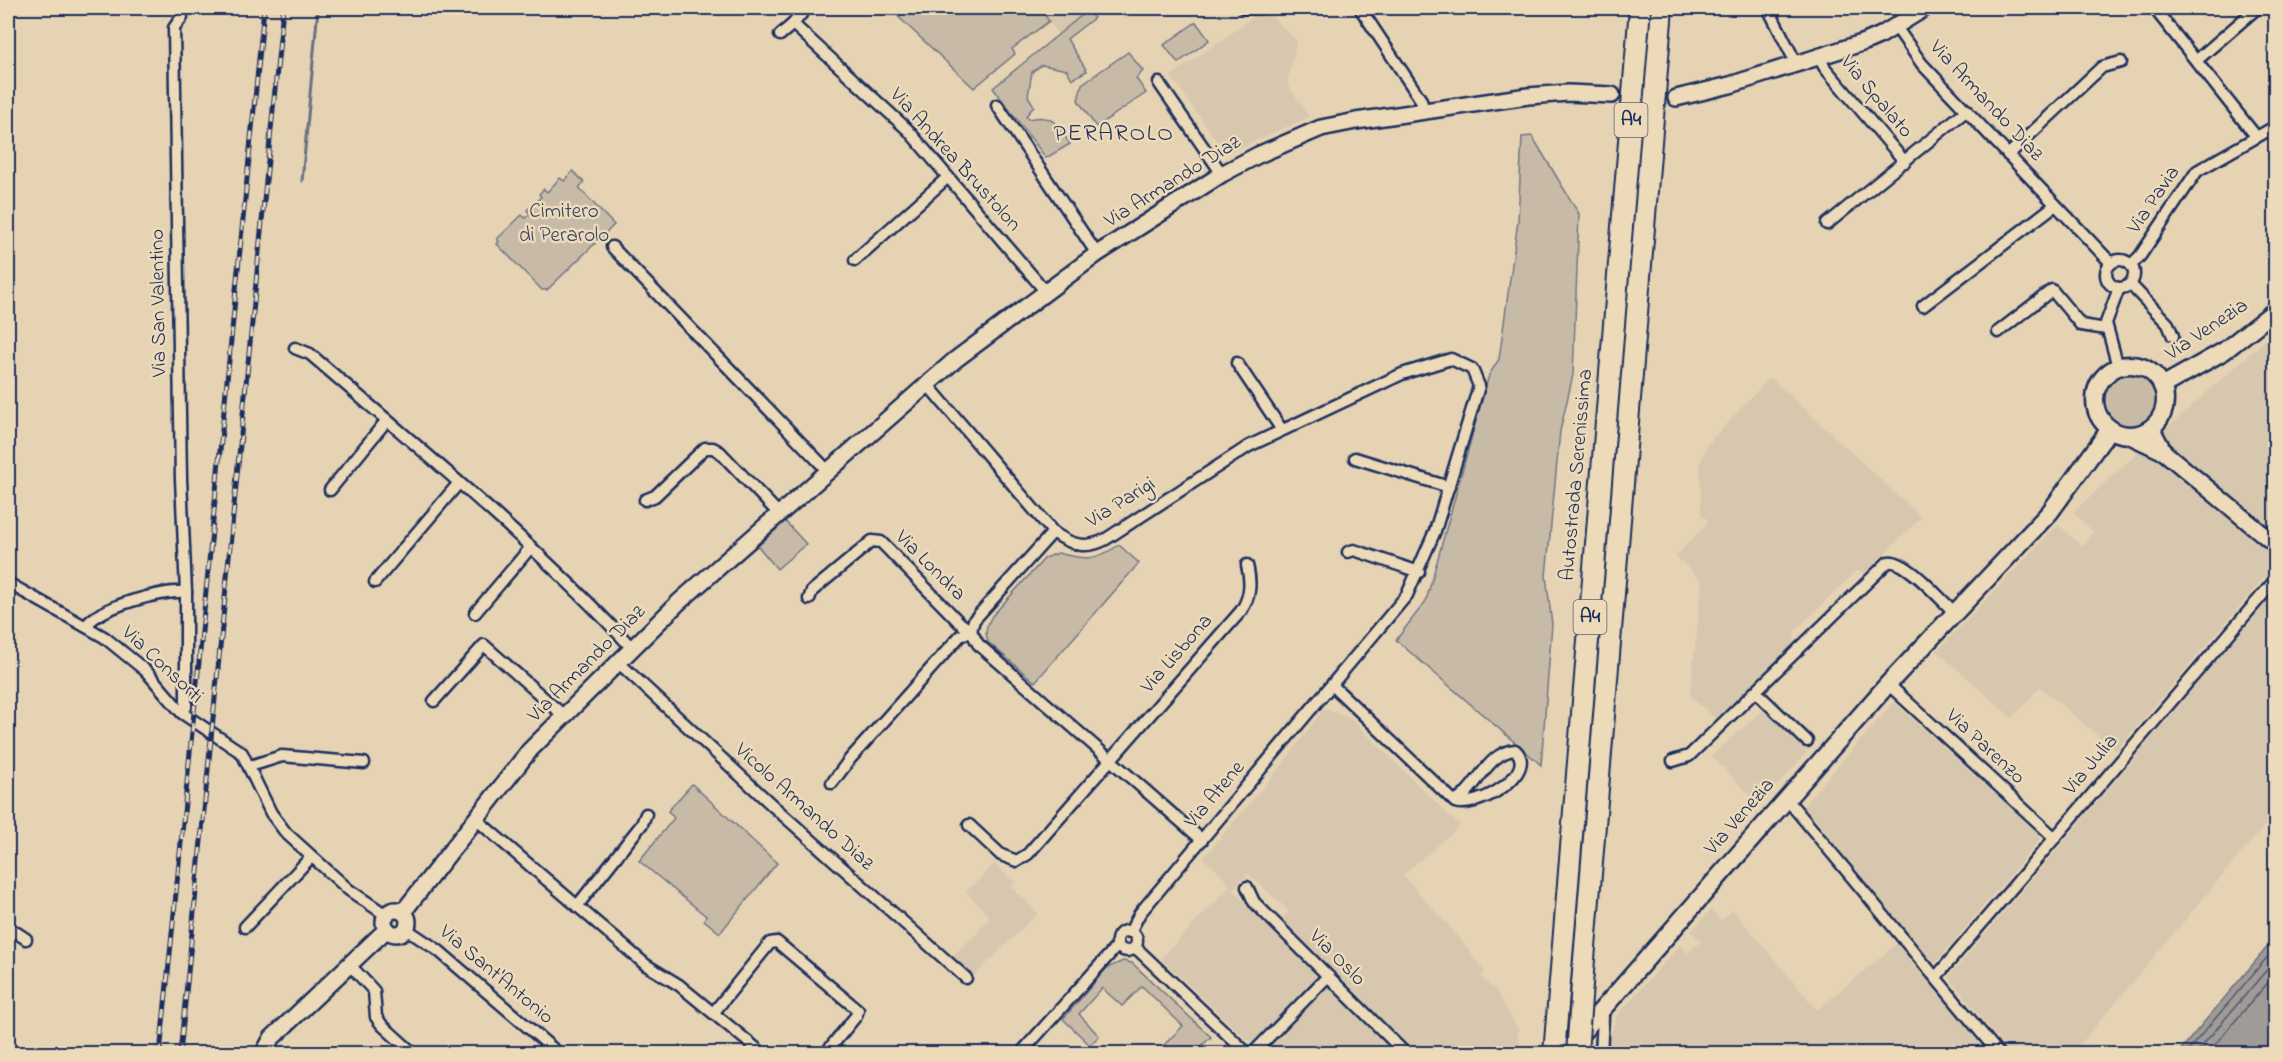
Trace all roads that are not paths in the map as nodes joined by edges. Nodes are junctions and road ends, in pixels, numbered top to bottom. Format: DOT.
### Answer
graph roads {
  1 [pos="806,8"];
  2 [pos="1244,8"];
  3 [pos="1261,8"];
  4 [pos="1360,8"];
  5 [pos="1640,8"];
  6 [pos="1662,8"];
  7 [pos="1768,8"];
  8 [pos="1925,8"];
  9 [pos="2154,8"];
  10 [pos="2257,8"];
  11 [pos="182,17"];
  12 [pos="793,24"];
  13 [pos="1896,27"];
  14 [pos="780,35"];
  15 [pos="1818,56"];
  16 [pos="2196,60"];
  17 [pos="2121,62"];
  18 [pos="1796,63"];
  19 [pos="1159,83"];
  20 [pos="1612,95"];
  21 [pos="1676,98"];
  22 [pos="997,105"];
  23 [pos="1967,110"];
  24 [pos="1424,111"];
  25 [pos="2276,126"];
  26 [pos="2255,135"];
  27 [pos="2008,155"];
  28 [pos="1905,162"];
  29 [pos="1222,174"];
  30 [pos="948,177"];
  31 [pos="2054,206"];
  32 [pos="1827,224"];
  33 [pos="612,247"];
  34 [pos="1097,254"];
  35 [pos="855,260"];
  36 [pos="2111,263"];
  37 [pos="2131,265"];
  38 [pos="2130,284"];
  39 [pos="2119,288"];
  40 [pos="1047,292"];
  41 [pos="1923,306"];
  42 [pos="2276,310"];
  43 [pos="2106,329"];
  44 [pos="1998,332"];
  45 [pos="2173,336"];
  46 [pos="295,348"];
  47 [pos="1237,363"];
  48 [pos="1468,365"];
  49 [pos="2118,367"];
  50 [pos="927,384"];
  51 [pos="2162,386"];
  52 [pos="387,420"];
  53 [pos="2154,426"];
  54 [pos="2110,429"];
  55 [pos="1282,430"];
  56 [pos="2130,436"];
  57 [pos="2164,452"];
  58 [pos="1355,458"];
  59 [pos="828,471"];
  60 [pos="458,484"];
  61 [pos="1449,487"];
  62 [pos="330,489"];
  63 [pos="645,500"];
  64 [pos="780,515"];
  65 [pos="1053,532"];
  66 [pos="2276,545"];
  67 [pos="531,547"];
  68 [pos="1347,552"];
  69 [pos="1247,565"];
  70 [pos="1419,572"];
  71 [pos="2276,579"];
  72 [pos="8,582"];
  73 [pos="375,582"];
  74 [pos="186,592"];
  75 [pos="809,599"];
  76 [pos="1954,612"];
  77 [pos="475,613"];
  78 [pos="86,626"];
  79 [pos="971,632"];
  80 [pos="632,648"];
  81 [pos="618,662"];
  82 [pos="1888,684"];
  83 [pos="1332,685"];
  84 [pos="1756,692"];
  85 [pos="434,701"];
  86 [pos="186,707"];
  87 [pos="563,715"];
  88 [pos="1807,741"];
  89 [pos="1110,760"];
  90 [pos="1673,761"];
  91 [pos="364,763"];
  92 [pos="250,766"];
  93 [pos="832,783"];
  94 [pos="1786,798"];
  95 [pos="1455,802"];
  96 [pos="646,814"];
  97 [pos="477,820"];
  98 [pos="969,825"];
  99 [pos="2055,838"];
  100 [pos="1202,840"];
  101 [pos="311,856"];
  102 [pos="1247,887"];
  103 [pos="577,906"];
  104 [pos="403,912"];
  105 [pos="387,922"];
  106 [pos="8,927"];
  107 [pos="245,927"];
  108 [pos="406,929"];
  109 [pos="1130,932"];
  110 [pos="26,939"];
  111 [pos="1118,945"];
  112 [pos="1135,947"];
  113 [pos="350,964"];
  114 [pos="1328,976"];
  115 [pos="1936,977"];
  116 [pos="966,978"];
  117 [pos="714,1012"];
  118 [pos="1598,1013"];
  119 [pos="262,1053"];
  120 [pos="414,1053"];
  121 [pos="560,1053"];
  122 [pos="763,1053"];
  123 [pos="825,1053"];
  124 [pos="1020,1053"];
  125 [pos="1250,1053"];
  126 [pos="1406,1053"];
  127 [pos="1554,1053"];
  128 [pos="1563,1053"];
  129 [pos="1577,1053"];
  130 [pos="1601,1053"];
  131 [pos="2000,1053"];
  1 -- 12 [label="street"];
  2 -- 3 [label="street"];
  4 -- 24 [label="street"];
  5 -- 127 [label="highway, Autostrada Serenissima / A4"];
  6 -- 129 [label="highway, A4, bridge"];
  7 -- 18 [label="street"];
  8 -- 13 [label="street"];
  9 -- 16 [label="street"];
  10 -- 16 [label="street"];
  11 -- 74 [label="street, Via San Valentino"];
  12 -- 14 [label="street"];
  12 -- 30 [label="street, Via Andrea Brustolon"];
  13 -- 15 [label="street"];
  13 -- 23 [label="street, Via Armando Diaz"];
  15 -- 18 [label="street"];
  15 -- 28 [label="street, Via Spalato"];
  16 -- 26 [label="street"];
  17 -- 27 [label="street"];
  18 -- 21 [label="street"];
  19 -- 29 [label="street"];
  20 -- 24 [label="street, Via Armando Diaz"];
  22 -- 34 [label="street"];
  23 -- 27 [label="street, Via Armando Diaz"];
  23 -- 28 [label="street, Via Spalato"];
  24 -- 29 [label="street, Via Armando Diaz"];
  25 -- 26 [label="street, Via Pavia"];
  26 -- 37 [label="street, Via Pavia"];
  27 -- 31 [label="street, Via Armando Diaz"];
  28 -- 32 [label="street, Via Spalato"];
  29 -- 34 [label="street, Via Armando Diaz"];
  30 -- 35 [label="street"];
  30 -- 40 [label="street, Via Andrea Brustolon"];
  31 -- 36 [label="street, Via Armando Diaz"];
  31 -- 41 [label="street"];
  33 -- 59 [label="street"];
  34 -- 40 [label="street, Via Armando Diaz"];
  36 -- 37 [label="street"];
  36 -- 39 [label="street"];
  37 -- 38 [label="street"];
  38 -- 39 [label="street"];
  38 -- 45 [label="street"];
  39 -- 43 [label="street"];
  40 -- 50 [label="street, Via Armando Diaz"];
  42 -- 51 [label="main road, Via Venezia"];
  43 -- 44 [label="street"];
  43 -- 49 [label="street"];
  46 -- 52 [label="street"];
  47 -- 55 [label="street"];
  48 -- 55 [label="street, Via Parigi"];
  48 -- 61 [label="street, Via Atene"];
  49 -- 51 [label="main road, Via Venezia"];
  49 -- 54 [label="main road"];
  50 -- 59 [label="street, Via Armando Diaz"];
  50 -- 65 [label="street, Via Parigi"];
  51 -- 53 [label="main road, Via Venezia"];
  52 -- 60 [label="street"];
  52 -- 62 [label="street"];
  53 -- 56 [label="main road"];
  53 -- 57 [label="street"];
  54 -- 56 [label="main road"];
  54 -- 76 [label="main road, Via Venezia"];
  55 -- 65 [label="street, Via Parigi"];
  56 -- 57 [label="street"];
  57 -- 66 [label="street"];
  58 -- 61 [label="street"];
  59 -- 64 [label="street, Via Armando Diaz"];
  60 -- 67 [label="street"];
  60 -- 73 [label="street"];
  61 -- 70 [label="street, Via Atene"];
  63 -- 64 [label="street"];
  64 -- 80 [label="street, Via Armando Diaz"];
  65 -- 79 [label="street, Via Londra"];
  67 -- 77 [label="street"];
  67 -- 80 [label="street"];
  68 -- 70 [label="street"];
  69 -- 89 [label="street, Via Lisbona"];
  70 -- 83 [label="street, Via Atene"];
  71 -- 99 [label="street, Via Julia"];
  72 -- 78 [label="street, Via Consorti"];
  74 -- 78 [label="street"];
  74 -- 86 [label="street, Via San Valentino"];
  75 -- 79 [label="street, Via Londra"];
  76 -- 82 [label="main road, Via Venezia"];
  76 -- 84 [label="street"];
  78 -- 92 [label="street, Via Consorti"];
  79 -- 89 [label="street"];
  79 -- 93 [label="street, Via Londra"];
  80 -- 81 [label="street, Via Armando Diaz"];
  81 -- 87 [label="street, Via Armando Diaz"];
  81 -- 116 [label="street, Vicolo Armando Diaz"];
  82 -- 94 [label="main road, Via Venezia"];
  82 -- 99 [label="street, Via Parenzo"];
  83 -- 95 [label="street"];
  83 -- 100 [label="street, Via Atene"];
  84 -- 88 [label="street"];
  84 -- 90 [label="street"];
  85 -- 87 [label="street"];
  87 -- 97 [label="street, Via Armando Diaz"];
  89 -- 98 [label="street, Via Lisbona"];
  89 -- 100 [label="street"];
  91 -- 92 [label="street"];
  92 -- 101 [label="street, Via Consorti"];
  94 -- 115 [label="street"];
  94 -- 118 [label="main road, Via Venezia"];
  95 -- 95 [label="street"];
  96 -- 103 [label="street"];
  97 -- 103 [label="street"];
  97 -- 104 [label="street, Via Armando Diaz"];
  99 -- 115 [label="street, Via Julia"];
  100 -- 109 [label="street, Via Atene"];
  101 -- 105 [label="street, Via Consorti"];
  101 -- 107 [label="street"];
  102 -- 114 [label="street, Via Oslo"];
  103 -- 117 [label="street"];
  104 -- 105 [label="street"];
  104 -- 108 [label="street"];
  105 -- 108 [label="street"];
  105 -- 113 [label="street"];
  106 -- 110 [label="street"];
  108 -- 121 [label="street, Via Sant'Antonio"];
  109 -- 111 [label="street, Via Atene"];
  109 -- 112 [label="street"];
  111 -- 112 [label="street"];
  111 -- 124 [label="street, Via Atene"];
  112 -- 125 [label="street"];
  113 -- 119 [label="street"];
  113 -- 120 [label="street"];
  114 -- 125 [label="street"];
  114 -- 126 [label="street, Via Oslo"];
  115 -- 131 [label="street"];
  117 -- 122 [label="street"];
  117 -- 123 [label="street"];
  118 -- 128 [label="main road, Via Venezia"];
  118 -- 130 [label="street"];
}
